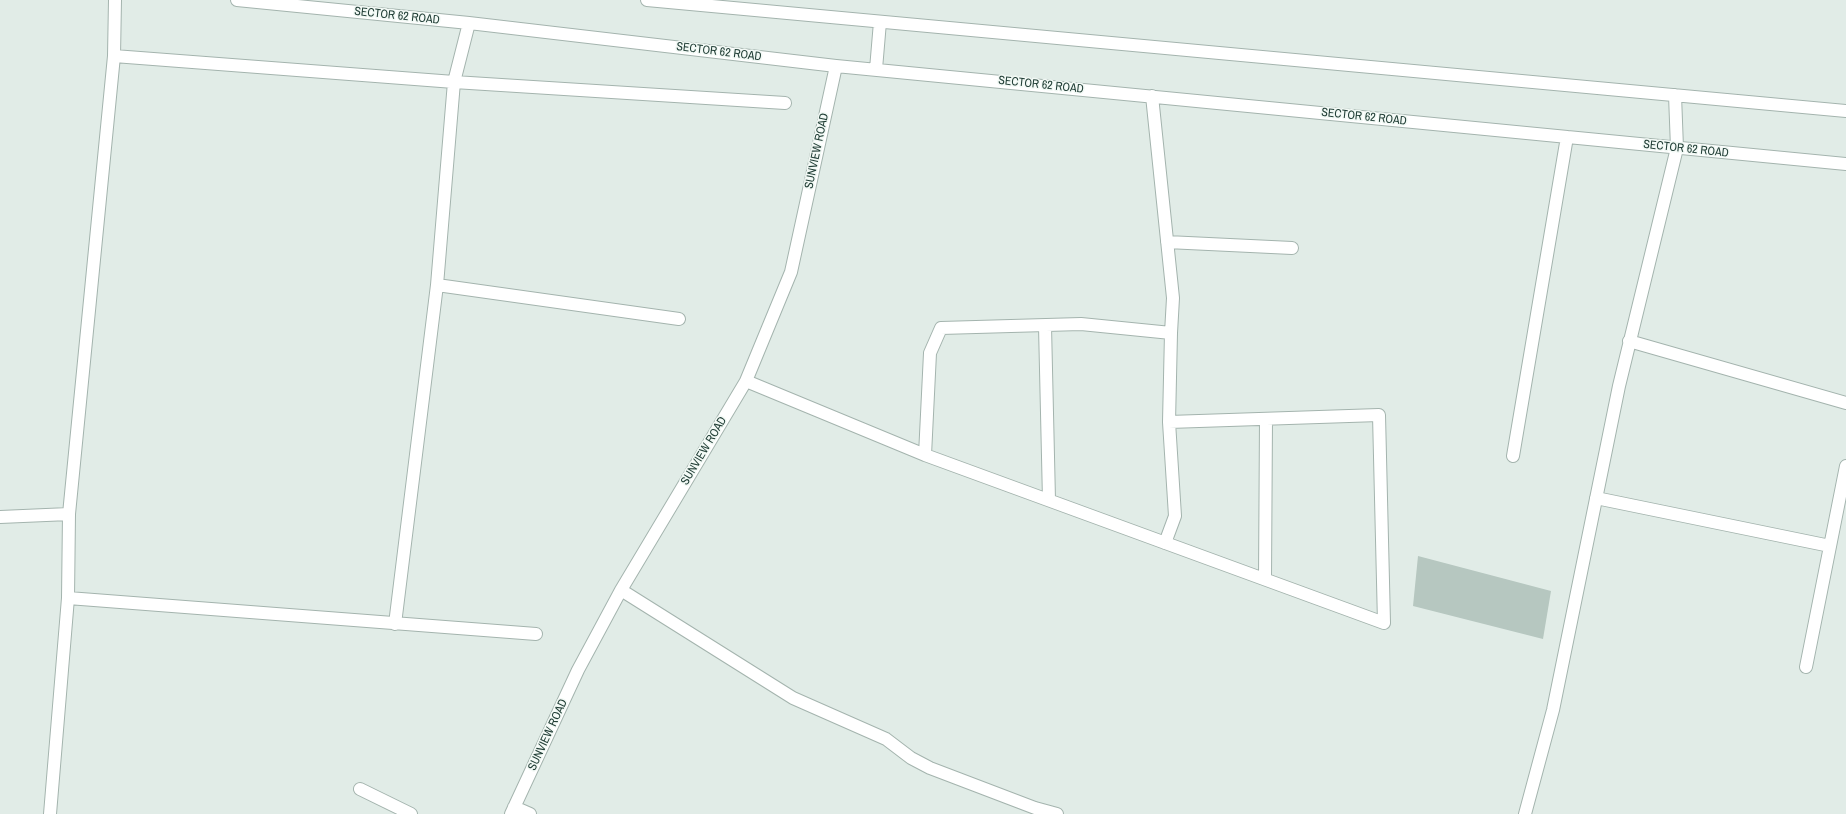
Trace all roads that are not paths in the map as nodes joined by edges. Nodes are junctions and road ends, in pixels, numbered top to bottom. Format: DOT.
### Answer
graph roads {
  1 [pos="115,0"];
  2 [pos="237,0"];
  3 [pos="646,0"];
  4 [pos="880,22"];
  5 [pos="469,23"];
  6 [pos="114,56"];
  7 [pos="836,66"];
  8 [pos="876,69"];
  9 [pos="454,82"];
  10 [pos="1675,95"];
  11 [pos="1152,96"];
  12 [pos="785,103"];
  13 [pos="1846,111"];
  14 [pos="1567,137"];
  15 [pos="1677,148"];
  16 [pos="1846,164"];
  17 [pos="1167,242"];
  18 [pos="1292,248"];
  19 [pos="437,285"];
  20 [pos="679,319"];
  21 [pos="1044,326"];
  22 [pos="1171,333"];
  23 [pos="1630,341"];
  24 [pos="746,381"];
  25 [pos="1846,403"];
  26 [pos="1266,419"];
  27 [pos="1169,422"];
  28 [pos="925,455"];
  29 [pos="1514,456"];
  30 [pos="1846,466"];
  31 [pos="1596,498"];
  32 [pos="1049,500"];
  33 [pos="69,514"];
  34 [pos="0,517"];
  35 [pos="1165,543"];
  36 [pos="1830,546"];
  37 [pos="1265,579"];
  38 [pos="621,590"];
  39 [pos="68,598"];
  40 [pos="395,624"];
  41 [pos="536,634"];
  42 [pos="1806,667"];
  43 [pos="360,789"];
  44 [pos="513,811"];
  45 [pos="50,814"];
  46 [pos="411,814"];
  47 [pos="530,814"];
  48 [pos="1057,814"];
  49 [pos="1525,814"];
  1 -- 6 [label="street"];
  2 -- 5 [label="street, SECTOR 62 ROAD"];
  3 -- 4 [label="street"];
  4 -- 8 [label="street"];
  4 -- 10 [label="street"];
  5 -- 7 [label="street, SECTOR 62 ROAD"];
  5 -- 9 [label="street"];
  6 -- 9 [label="street"];
  6 -- 33 [label="street"];
  7 -- 8 [label="street, SECTOR 62 ROAD"];
  7 -- 24 [label="street, SUNVIEW ROAD"];
  8 -- 11 [label="street, SECTOR 62 ROAD"];
  9 -- 12 [label="street"];
  9 -- 19 [label="street"];
  10 -- 13 [label="street"];
  10 -- 15 [label="street"];
  11 -- 14 [label="street, SECTOR 62 ROAD"];
  11 -- 17 [label="street"];
  14 -- 15 [label="street, SECTOR 62 ROAD"];
  14 -- 29 [label="street"];
  15 -- 16 [label="street, SECTOR 62 ROAD"];
  15 -- 23 [label="street"];
  17 -- 18 [label="street"];
  17 -- 22 [label="street"];
  19 -- 20 [label="street"];
  19 -- 40 [label="street"];
  21 -- 22 [label="street"];
  21 -- 28 [label="street"];
  21 -- 32 [label="street"];
  22 -- 27 [label="street"];
  23 -- 25 [label="street"];
  23 -- 31 [label="street"];
  24 -- 28 [label="street"];
  24 -- 38 [label="street, SUNVIEW ROAD"];
  26 -- 27 [label="street"];
  26 -- 37 [label="street"];
  26 -- 37 [label="street"];
  27 -- 35 [label="street"];
  28 -- 32 [label="street"];
  30 -- 36 [label="street"];
  31 -- 36 [label="street"];
  31 -- 49 [label="street"];
  32 -- 35 [label="street"];
  33 -- 34 [label="street"];
  33 -- 39 [label="street"];
  35 -- 37 [label="street"];
  36 -- 42 [label="street"];
  38 -- 44 [label="street, SUNVIEW ROAD"];
  38 -- 48 [label="street"];
  39 -- 40 [label="street"];
  39 -- 45 [label="street"];
  40 -- 41 [label="street"];
  43 -- 46 [label="street"];
  44 -- 47 [label="street"];
}
